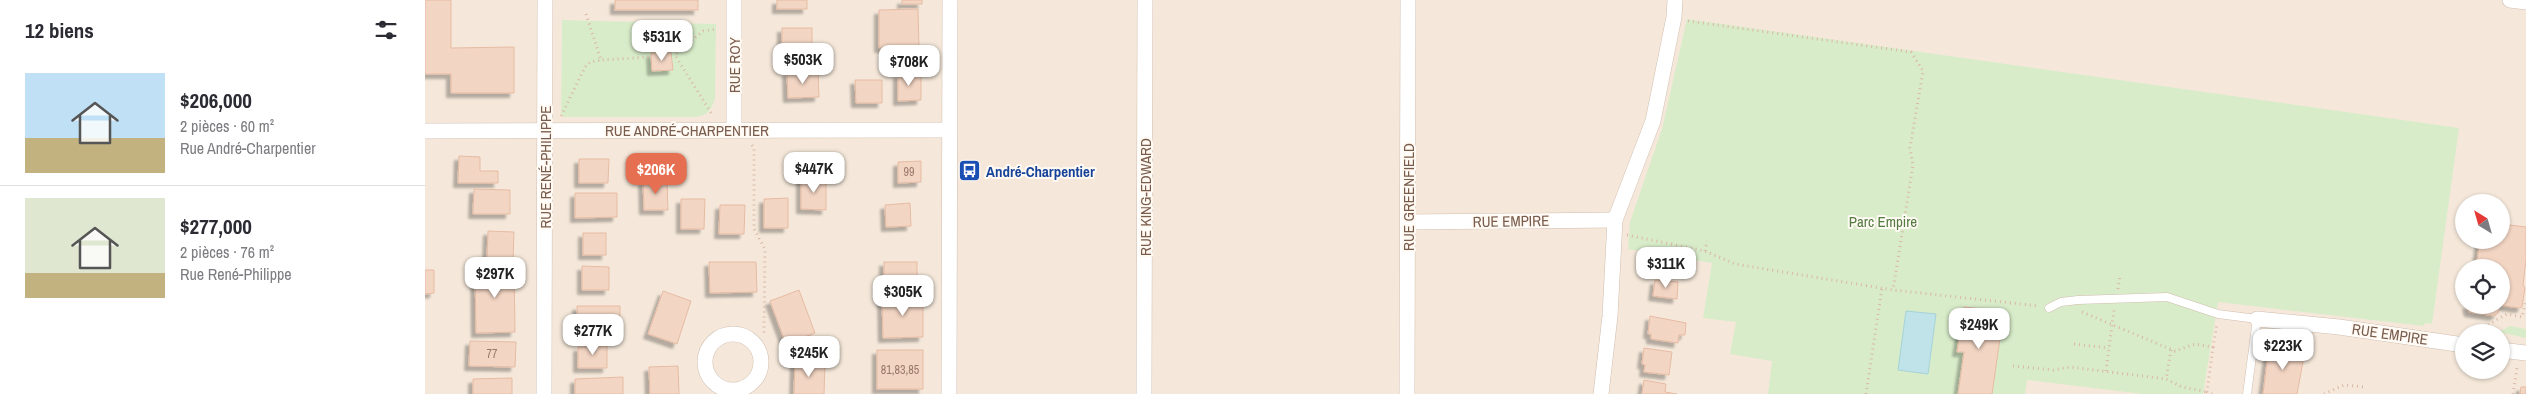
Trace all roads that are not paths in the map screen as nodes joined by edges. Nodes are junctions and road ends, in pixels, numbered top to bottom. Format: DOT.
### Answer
graph roads {
  1 [pos="545,0"];
  2 [pos="734,0"];
  3 [pos="950,0"];
  4 [pos="1145,0"];
  5 [pos="1408,0"];
  6 [pos="1675,0"];
  7 [pos="2510,0"];
  8 [pos="2526,2"];
  9 [pos="734,129"];
  10 [pos="949,130"];
  11 [pos="425,131"];
  12 [pos="545,131"];
  13 [pos="1615,220"];
  14 [pos="1408,222"];
  15 [pos="2049,308"];
  16 [pos="2257,319"];
  17 [pos="2455,343"];
  18 [pos="2510,351"];
  19 [pos="2526,353"];
  20 [pos="544,394"];
  21 [pos="949,394"];
  22 [pos="1144,394"];
  23 [pos="1407,394"];
  24 [pos="1601,394"];
  25 [pos="2247,394"];
  1 -- 12 [label="street, RUE RENÉ-PHILIPPE"];
  2 -- 9 [label="street, RUE ROY"];
  3 -- 10 [label="street"];
  4 -- 22 [label="street, RUE KING-EDWARD"];
  5 -- 14 [label="street, RUE GREENFIELD"];
  6 -- 13 [label="street"];
  7 -- 8 [label="street"];
  9 -- 10 [label="street, RUE ANDRÉ-CHARPENTIER"];
  9 -- 12 [label="street, RUE ANDRÉ-CHARPENTIER"];
  10 -- 21 [label="street"];
  11 -- 12 [label="street, RUE ANDRÉ-CHARPENTIER"];
  12 -- 20 [label="street, RUE RENÉ-PHILIPPE"];
  13 -- 14 [label="street, RUE EMPIRE"];
  13 -- 24 [label="street"];
  14 -- 23 [label="street, RUE GREENFIELD"];
  15 -- 16 [label="lane"];
  16 -- 17 [label="street, RUE EMPIRE"];
  16 -- 25 [label="lane"];
  18 -- 19 [label="street"];
}
